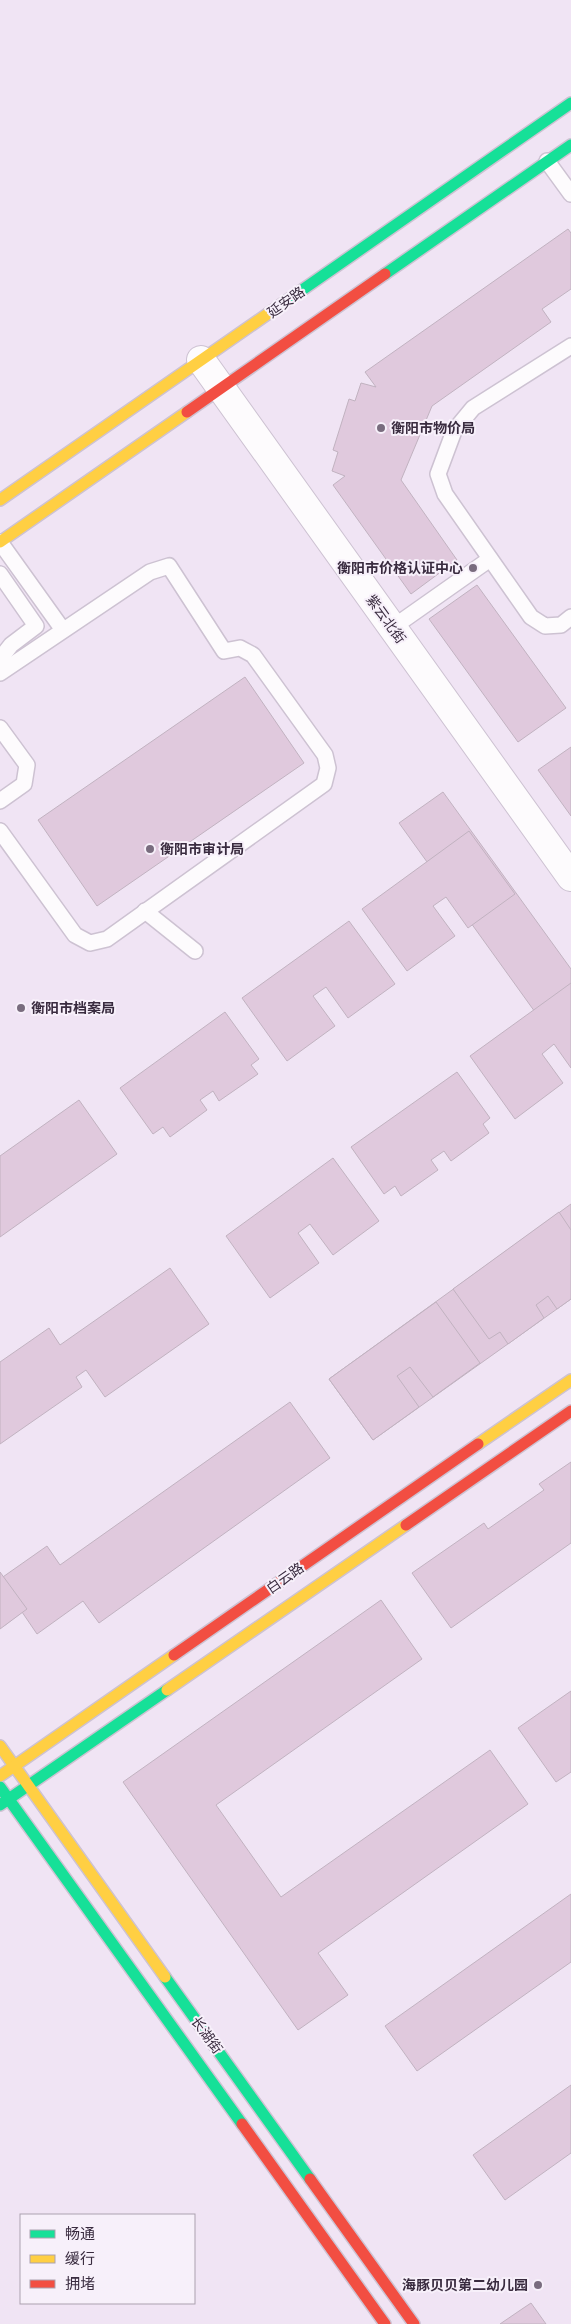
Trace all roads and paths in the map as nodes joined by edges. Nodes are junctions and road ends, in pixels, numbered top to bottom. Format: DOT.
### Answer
graph roads {
  1 [pos="571,103"];
  2 [pos="571,145"];
  3 [pos="547,161"];
  4 [pos="571,194"];
  5 [pos="571,346"];
  6 [pos="201,360"];
  7 [pos="221,388"];
  8 [pos="0,500"];
  9 [pos="0,542"];
  10 [pos="490,559"];
  11 [pos="0,574"];
  12 [pos="571,617"];
  13 [pos="392,628"];
  14 [pos="63,630"];
  15 [pos="0,659"];
  16 [pos="0,673"];
  17 [pos="0,728"];
  18 [pos="0,801"];
  19 [pos="0,831"];
  20 [pos="571,877"];
  21 [pos="145,911"];
  22 [pos="195,951"];
  23 [pos="571,1380"];
  24 [pos="571,1411"];
  25 [pos="0,1746"];
  26 [pos="14,1766"];
  27 [pos="0,1776"];
  28 [pos="28,1786"];
  29 [pos="0,1787"];
  30 [pos="4,1802"];
  31 [pos="385,2324"];
  32 [pos="414,2324"];
  1 -- 6 [label="main road, 延安路"];
  2 -- 3 [label="main road"];
  3 -- 4 [label="lane"];
  3 -- 7 [label="main road"];
  5 -- 10 [label="lane"];
  6 -- 7 [label="street, 紫云北街"];
  6 -- 8 [label="main road, 延安路"];
  7 -- 9 [label="main road"];
  7 -- 13 [label="street, 紫云北街"];
  9 -- 14 [label="lane"];
  10 -- 12 [label="lane"];
  10 -- 13 [label="lane"];
  11 -- 15 [label="lane"];
  13 -- 20 [label="street, 紫云北街"];
  14 -- 16 [label="lane"];
  14 -- 21 [label="lane"];
  17 -- 18 [label="lane"];
  19 -- 21 [label="lane"];
  21 -- 22 [label="lane"];
  23 -- 26 [label="main road, 白云路"];
  24 -- 28 [label="main road, 白云路"];
  25 -- 26 [label="main road, 长湖街"];
  26 -- 27 [label="main road, 白云路"];
  26 -- 28 [label="main road, 长湖街"];
  28 -- 30 [label="main road, 白云路"];
  28 -- 32 [label="main road, 长湖街"];
  29 -- 30 [label="main road, 长湖街"];
  30 -- 31 [label="main road, 长湖街"];
}
